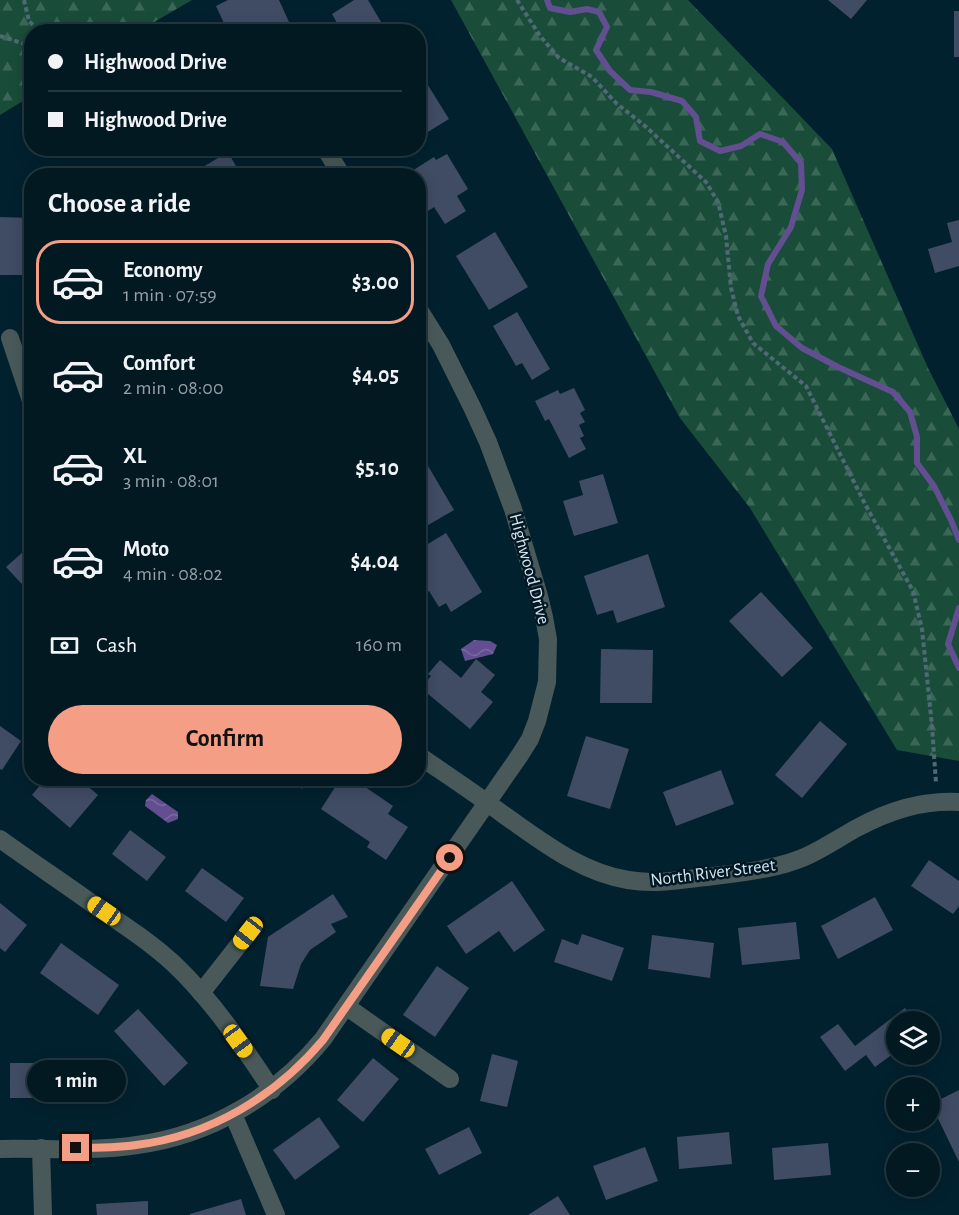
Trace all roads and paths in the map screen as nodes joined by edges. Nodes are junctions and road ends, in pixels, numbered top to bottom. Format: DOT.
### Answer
graph roads {
  1 [pos="24,0"];
  2 [pos="517,0"];
  3 [pos="31,24"];
  4 [pos="0,36"];
  5 [pos="24,43"];
  6 [pos="426,321"];
  7 [pos="10,338"];
  8 [pos="24,380"];
  9 [pos="426,760"];
  10 [pos="938,802"];
  11 [pos="959,802"];
  12 [pos="488,803"];
  13 [pos="0,839"];
  14 [pos="248,933"];
  15 [pos="201,993"];
  16 [pos="347,1007"];
  17 [pos="450,1079"];
  18 [pos="272,1089"];
  19 [pos="233,1114"];
  20 [pos="41,1148"];
  21 [pos="0,1149"];
  22 [pos="43,1215"];
  23 [pos="276,1215"];
  1 -- 3 [label="path"];
  2 -- 10 [label="path"];
  4 -- 5 [label="path"];
  6 -- 12 [label="street, Highwood Drive"];
  7 -- 8 [label="street"];
  9 -- 12 [label="street, North River Street"];
  10 -- 11 [label="street, North River Street"];
  10 -- 12 [label="street, North River Street"];
  12 -- 16 [label="street, Highwood Drive"];
  13 -- 15 [label="street"];
  14 -- 15 [label="street"];
  15 -- 18 [label="street"];
  16 -- 17 [label="street"];
  16 -- 18 [label="street, Highwood Drive"];
  18 -- 19 [label="street, Highwood Drive"];
  19 -- 20 [label="street, Highwood Drive"];
  19 -- 23 [label="street"];
  20 -- 21 [label="street, Highwood Drive"];
  20 -- 22 [label="street"];
}
